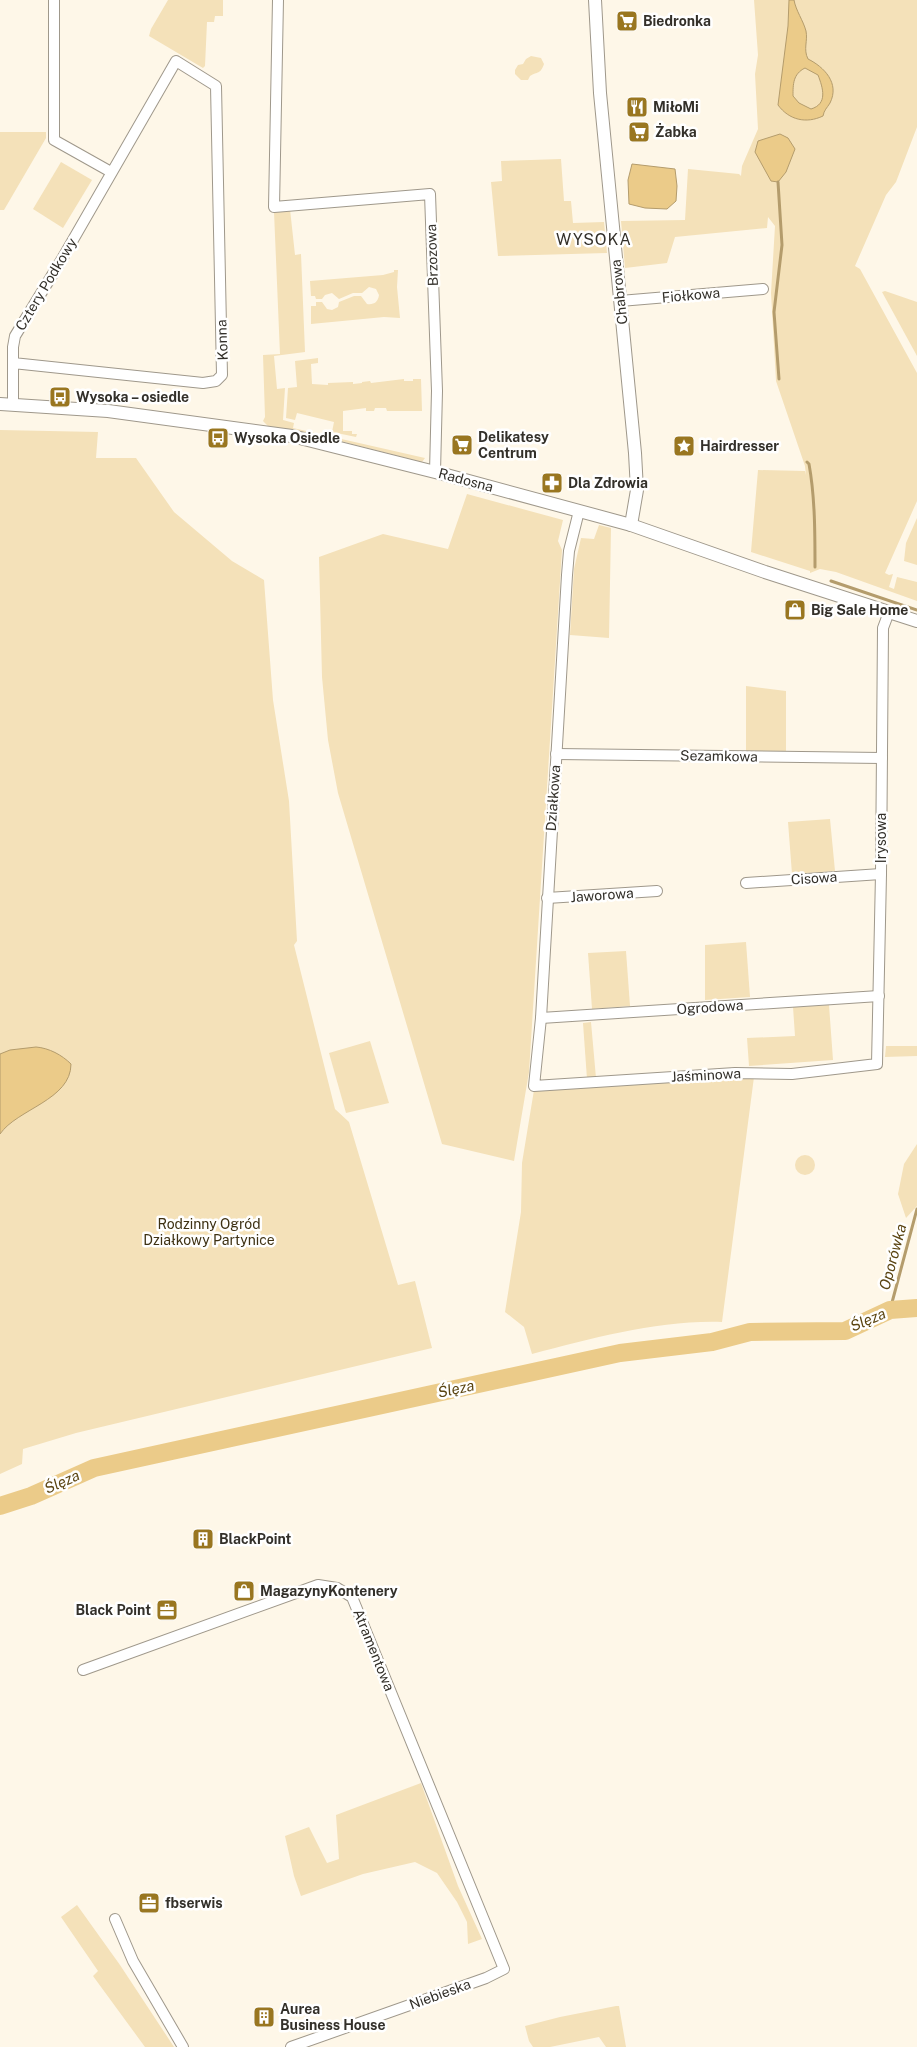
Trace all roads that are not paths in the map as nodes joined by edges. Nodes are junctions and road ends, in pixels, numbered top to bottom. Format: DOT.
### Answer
graph roads {
  1 [pos="54,0"];
  2 [pos="278,0"];
  3 [pos="595,0"];
  4 [pos="176,61"];
  5 [pos="111,172"];
  6 [pos="763,289"];
  7 [pos="620,301"];
  8 [pos="13,363"];
  9 [pos="6,405"];
  10 [pos="435,472"];
  11 [pos="578,511"];
  12 [pos="631,524"];
  13 [pos="889,612"];
  14 [pos="917,621"];
  15 [pos="556,754"];
  16 [pos="882,758"];
  17 [pos="881,874"];
  18 [pos="746,883"];
  19 [pos="657,891"];
  20 [pos="547,898"];
  21 [pos="879,996"];
  22 [pos="541,1018"];
  23 [pos="877,1064"];
  24 [pos="534,1086"];
  25 [pos="82,1670"];
  26 [pos="115,1919"];
  27 [pos="504,1969"];
  28 [pos="183,2047"];
  29 [pos="291,2047"];
  1 -- 5 [label="street"];
  2 -- 10 [label="street, Brzozowa"];
  3 -- 7 [label="street, Chabrowa"];
  4 -- 5 [label="street, Cztery Podkowy"];
  4 -- 8 [label="street, Konna"];
  5 -- 8 [label="street, Cztery Podkowy"];
  6 -- 7 [label="street, Fiołkowa"];
  7 -- 12 [label="street, Chabrowa"];
  8 -- 9 [label="street, Cztery Podkowy"];
  9 -- 10 [label="street, Radosna"];
  10 -- 11 [label="street, Radosna"];
  11 -- 12 [label="street, Radosna"];
  11 -- 15 [label="street, Działkowa"];
  12 -- 13 [label="street, Radosna"];
  13 -- 14 [label="street, Radosna"];
  13 -- 16 [label="street, Irysowa"];
  15 -- 16 [label="street, Sezamkowa"];
  15 -- 20 [label="street, Działkowa"];
  16 -- 17 [label="street, Irysowa"];
  17 -- 18 [label="street, Cisowa"];
  17 -- 21 [label="street, Irysowa"];
  19 -- 20 [label="street, Jaworowa"];
  20 -- 22 [label="street, Działkowa"];
  21 -- 22 [label="street, Ogrodowa"];
  21 -- 23 [label="street, Irysowa"];
  22 -- 24 [label="street, Działkowa"];
  23 -- 24 [label="street, Jaśminowa"];
  25 -- 27 [label="street, Atramentowa"];
  26 -- 28 [label="street"];
  27 -- 29 [label="street, Niebieska"];
}
